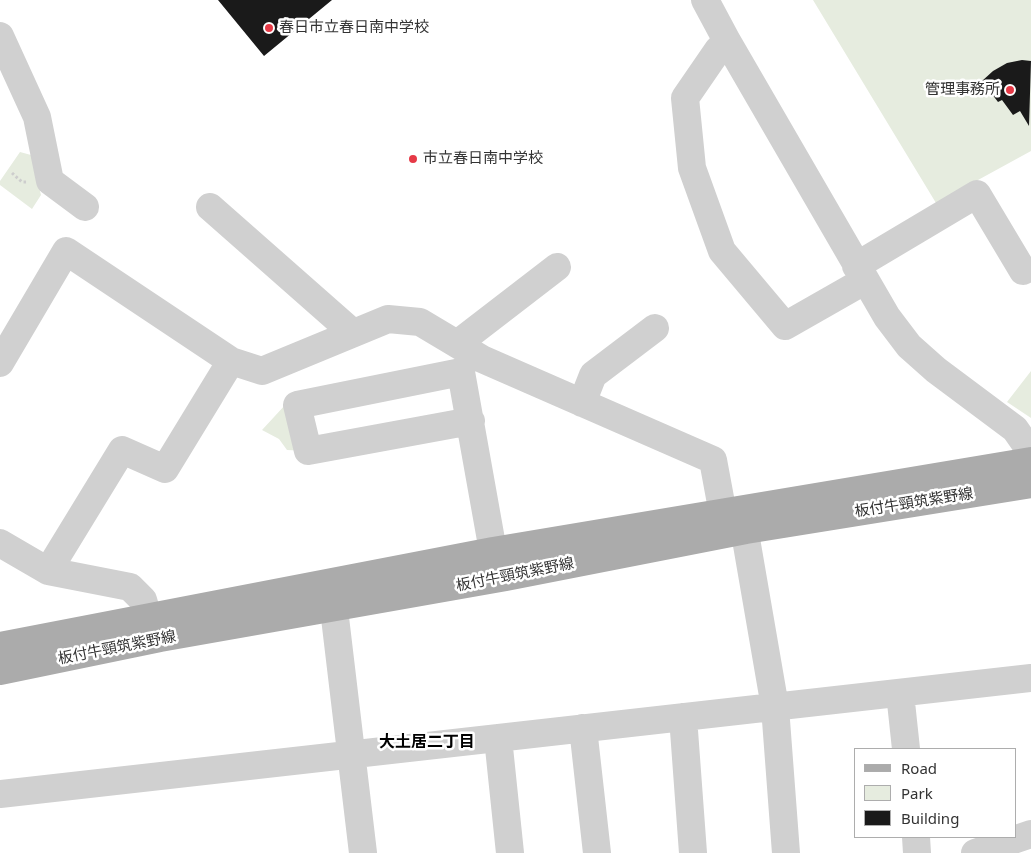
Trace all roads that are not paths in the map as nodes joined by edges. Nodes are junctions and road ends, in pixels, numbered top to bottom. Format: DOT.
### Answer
graph roads {
  1 [pos="705,0"];
  2 [pos="0,36"];
  3 [pos="726,41"];
  4 [pos="85,207"];
  5 [pos="209,207"];
  6 [pos="557,267"];
  7 [pos="1022,271"];
  8 [pos="860,274"];
  9 [pos="655,328"];
  10 [pos="353,334"];
  11 [pos="457,344"];
  12 [pos="231,361"];
  13 [pos="0,363"];
  14 [pos="582,403"];
  15 [pos="471,421"];
  16 [pos="1031,452"];
  17 [pos="1031,461"];
  18 [pos="1031,484"];
  19 [pos="737,518"];
  20 [pos="0,543"];
  21 [pos="493,551"];
  22 [pos="48,571"];
  23 [pos="332,595"];
  24 [pos="148,617"];
  25 [pos="0,646"];
  26 [pos="0,672"];
  27 [pos="1031,678"];
  28 [pos="900,693"];
  29 [pos="775,707"];
  30 [pos="683,717"];
  31 [pos="583,728"];
  32 [pos="498,738"];
  33 [pos="906,748"];
  34 [pos="351,754"];
  35 [pos="0,794"];
  36 [pos="1031,834"];
  37 [pos="916,838"];
  38 [pos="363,853"];
  39 [pos="510,853"];
  40 [pos="597,853"];
  41 [pos="692,853"];
  42 [pos="786,853"];
  43 [pos="917,853"];
  44 [pos="975,853"];
  1 -- 3 [label="street"];
  2 -- 4 [label="street"];
  3 -- 8 [label="street"];
  3 -- 8 [label="street"];
  5 -- 10 [label="street"];
  6 -- 11 [label="street"];
  7 -- 8 [label="street"];
  8 -- 16 [label="street"];
  9 -- 14 [label="street"];
  10 -- 11 [label="street"];
  10 -- 12 [label="street"];
  11 -- 14 [label="street"];
  12 -- 13 [label="street"];
  12 -- 22 [label="street"];
  14 -- 19 [label="street"];
  15 -- 15 [label="street"];
  15 -- 21 [label="street"];
  17 -- 19 [label="main road, 板付牛頸筑紫野線"];
  18 -- 19 [label="main road, 板付牛頸筑紫野線"];
  19 -- 21 [label="main road, 板付牛頸筑紫野線"];
  19 -- 23 [label="main road, 板付牛頸筑紫野線"];
  19 -- 29 [label="street"];
  20 -- 22 [label="street"];
  21 -- 23 [label="main road, 板付牛頸筑紫野線"];
  22 -- 24 [label="street"];
  23 -- 24 [label="main road, 板付牛頸筑紫野線"];
  23 -- 26 [label="main road, 板付牛頸筑紫野線"];
  23 -- 34 [label="street"];
  24 -- 25 [label="main road, 板付牛頸筑紫野線"];
  27 -- 28 [label="street"];
  28 -- 29 [label="street"];
  28 -- 33 [label="street"];
  29 -- 30 [label="street"];
  29 -- 42 [label="street"];
  30 -- 31 [label="street"];
  30 -- 41 [label="street"];
  31 -- 32 [label="street"];
  31 -- 40 [label="street"];
  32 -- 34 [label="street"];
  32 -- 39 [label="street"];
  34 -- 35 [label="street"];
  34 -- 38 [label="street"];
  36 -- 44 [label="street"];
  37 -- 43 [label="street"];
}
